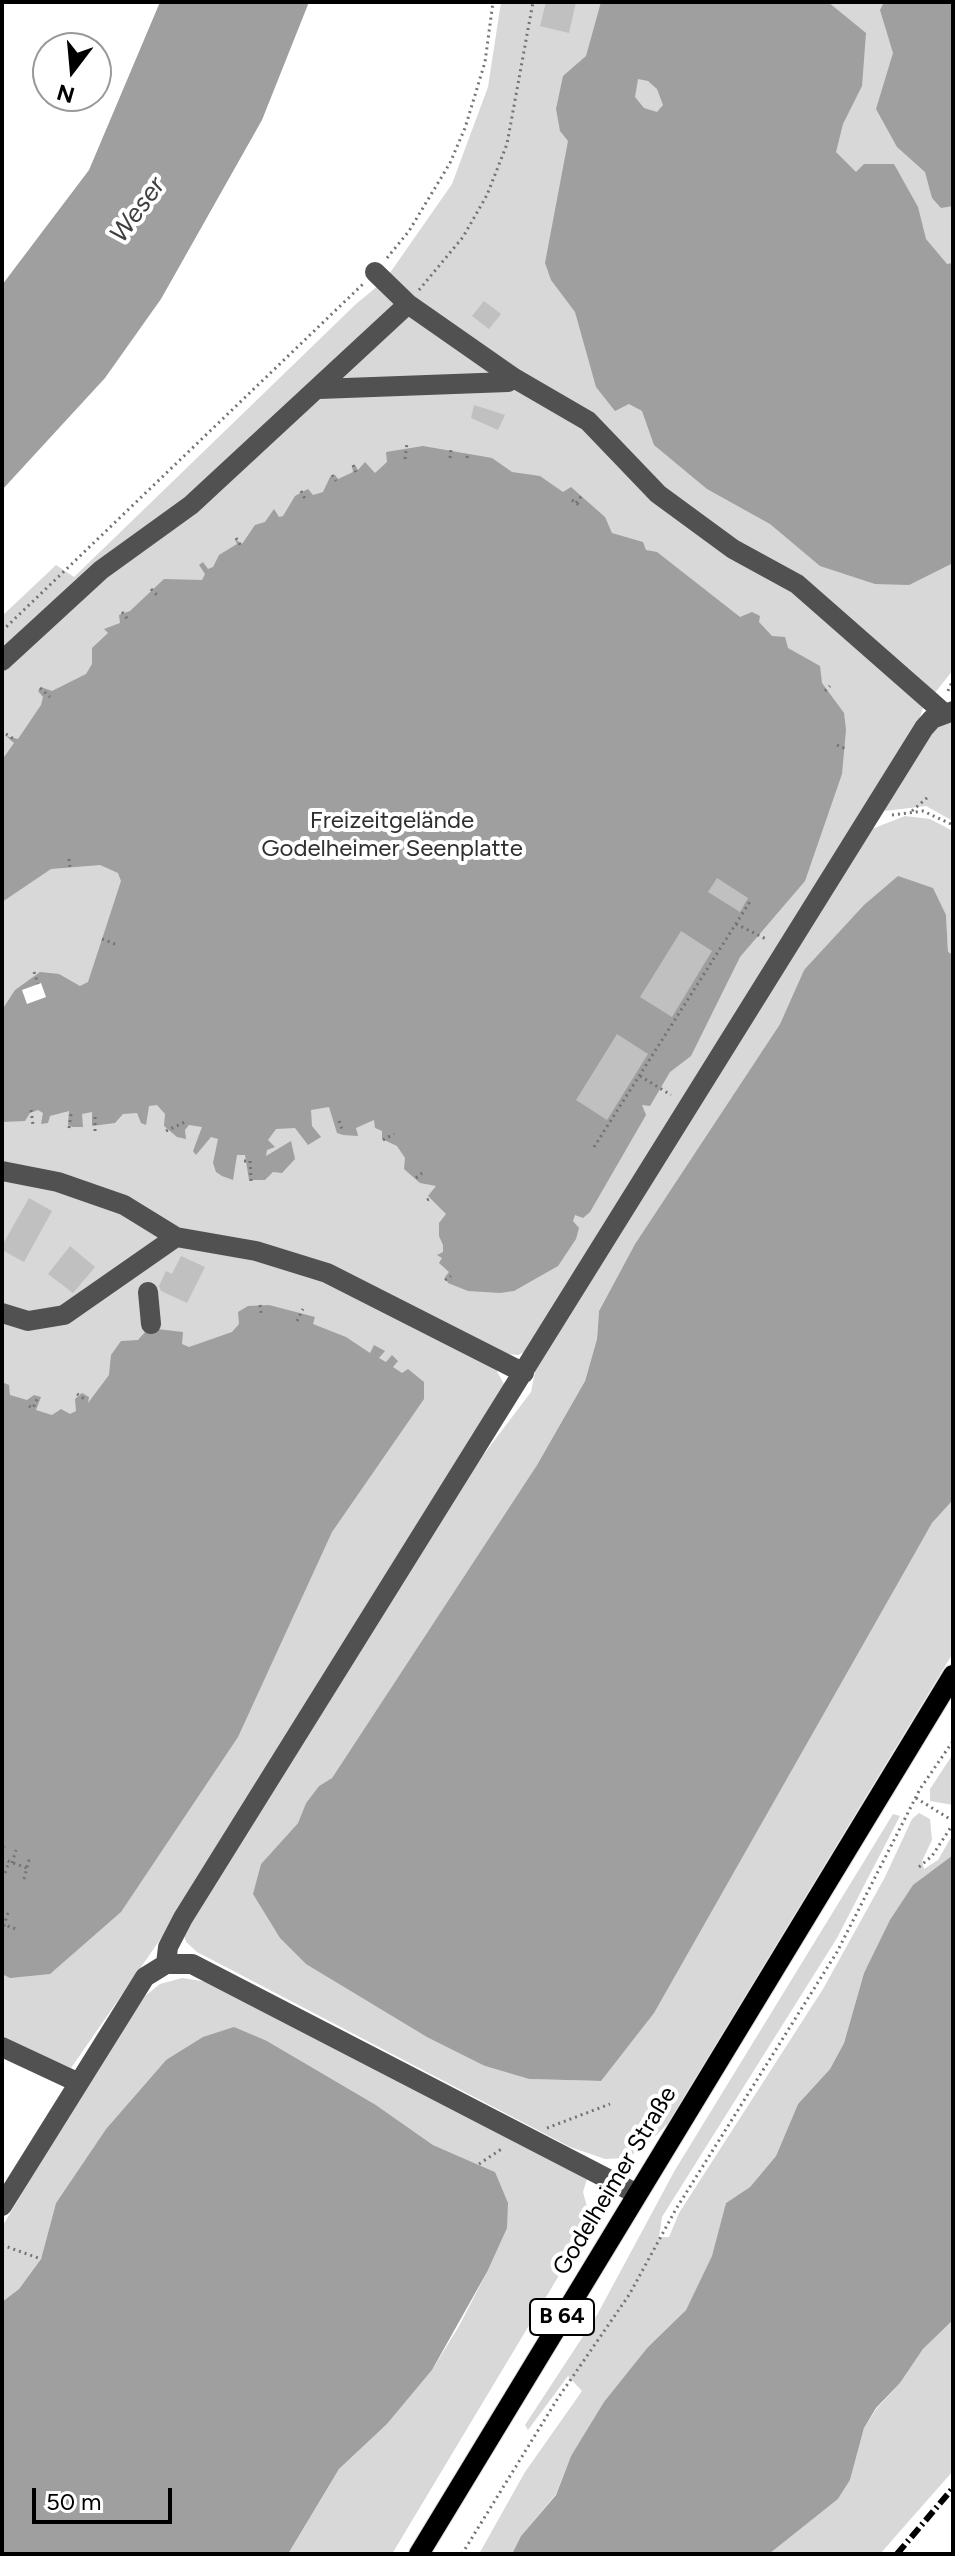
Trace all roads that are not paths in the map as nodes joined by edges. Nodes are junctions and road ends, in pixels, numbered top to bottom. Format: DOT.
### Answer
graph roads {
  1 [pos="375,272"];
  2 [pos="408,304"];
  3 [pos="514,378"];
  4 [pos="319,389"];
  5 [pos="2,661"];
  6 [pos="948,712"];
  7 [pos="2,1171"];
  8 [pos="176,1237"];
  9 [pos="148,1292"];
  10 [pos="2,1313"];
  11 [pos="151,1324"];
  12 [pos="524,1373"];
  13 [pos="953,1675"];
  14 [pos="166,1964"];
  15 [pos="2,2047"];
  16 [pos="77,2082"];
  17 [pos="637,2194"];
  18 [pos="2,2206"];
  19 [pos="419,2554"];
  1 -- 2 [label="lane"];
  2 -- 3 [label="lane"];
  2 -- 4 [label="lane"];
  3 -- 4 [label="lane"];
  3 -- 6 [label="lane"];
  4 -- 5 [label="lane"];
  6 -- 12 [label="lane"];
  7 -- 8 [label="lane"];
  8 -- 10 [label="lane"];
  8 -- 12 [label="lane"];
  9 -- 11 [label="lane"];
  12 -- 14 [label="lane"];
  13 -- 17 [label="main road, Godelheimer Straße / B 64"];
  14 -- 16 [label="lane"];
  14 -- 17 [label="lane"];
  15 -- 16 [label="lane"];
  16 -- 18 [label="lane"];
  17 -- 19 [label="main road, Godelheimer Straße / B 64"];
}
